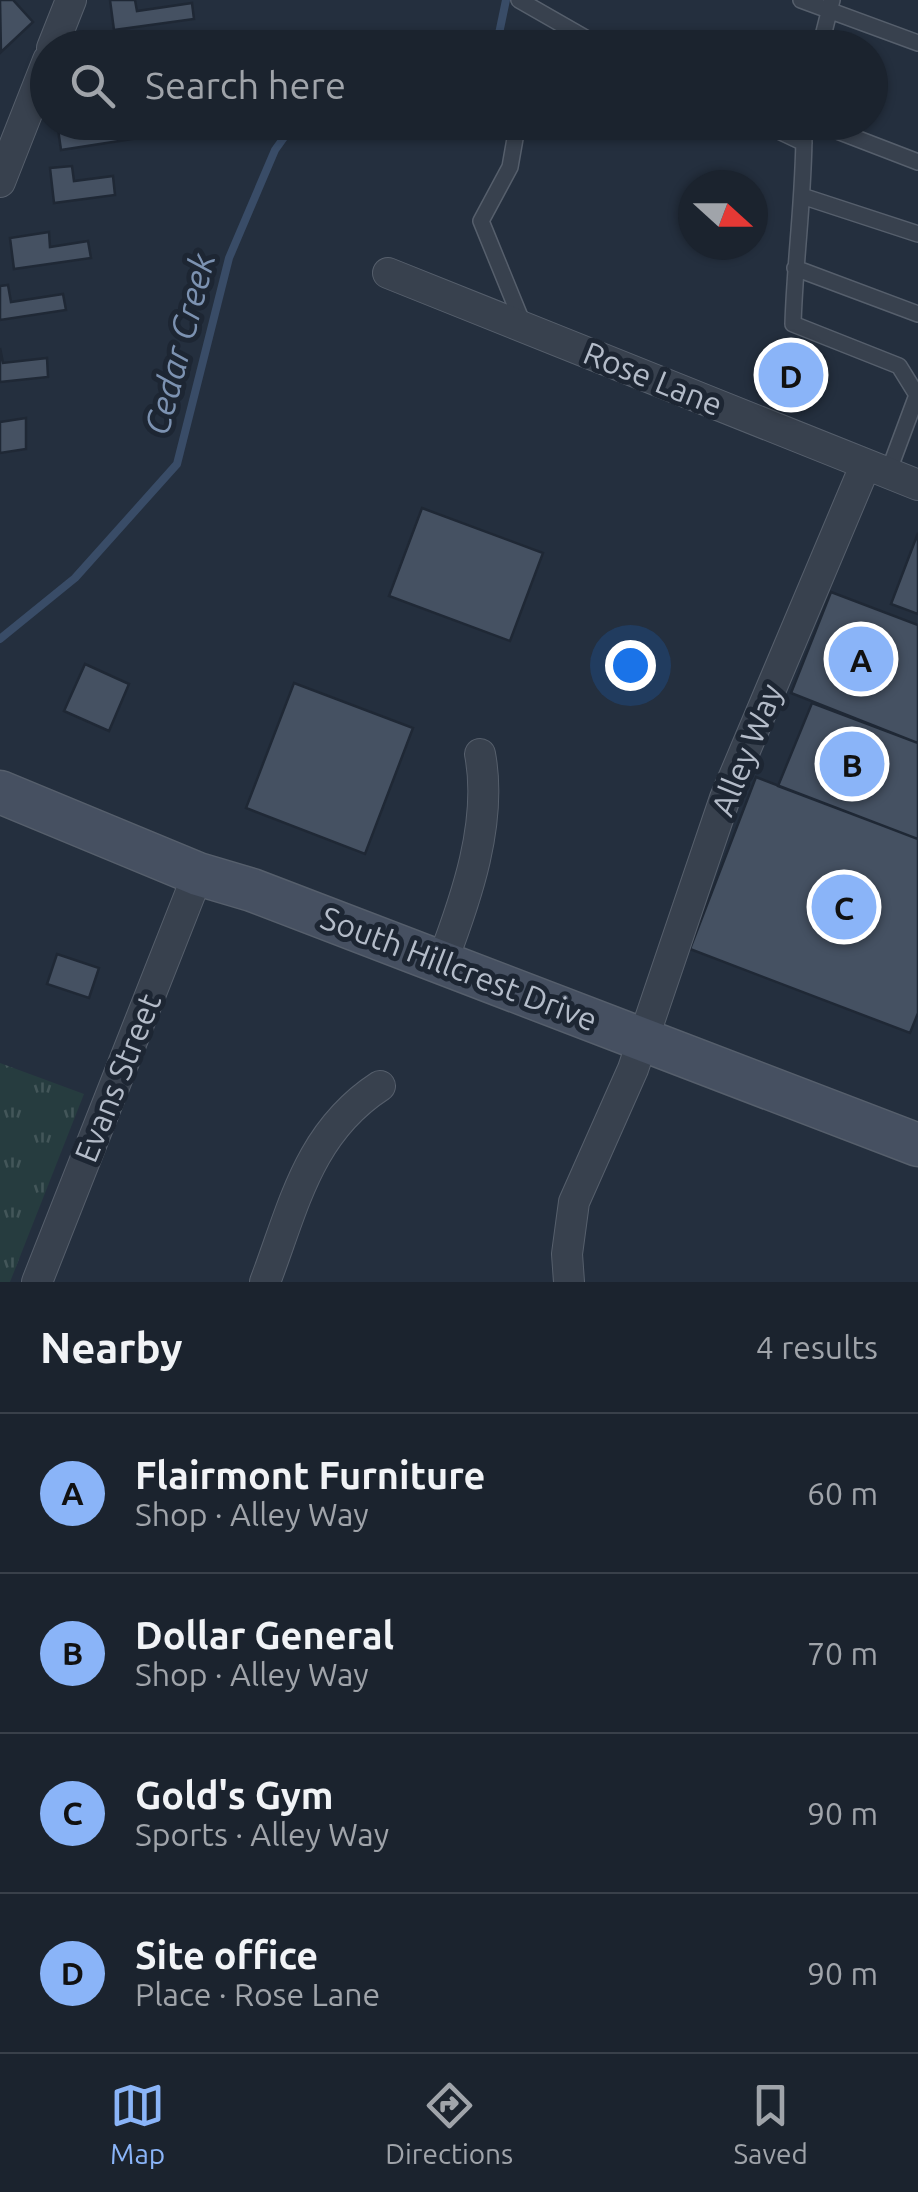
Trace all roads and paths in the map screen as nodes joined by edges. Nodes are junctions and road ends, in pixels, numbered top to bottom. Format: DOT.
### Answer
graph roads {
  1 [pos="71,0"];
  2 [pos="519,0"];
  3 [pos="800,0"];
  4 [pos="830,5"];
  5 [pos="59,30"];
  6 [pos="572,30"];
  7 [pos="824,30"];
  8 [pos="888,30"];
  9 [pos="888,30"];
  10 [pos="918,43"];
  11 [pos="30,106"];
  12 [pos="515,140"];
  13 [pos="798,140"];
  14 [pos="861,140"];
  15 [pos="804,143"];
  16 [pos="918,162"];
  17 [pos="0,182"];
  18 [pos="806,197"];
  19 [pos="918,234"];
  20 [pos="795,268"];
  21 [pos="388,273"];
  22 [pos="918,314"];
  23 [pos="524,328"];
  24 [pos="917,395"];
  25 [pos="877,470"];
  26 [pos="918,485"];
  27 [pos="480,754"];
  28 [pos="0,792"];
  29 [pos="198,874"];
  30 [pos="442,962"];
  31 [pos="643,1039"];
  32 [pos="380,1086"];
  33 [pos="918,1144"];
  34 [pos="37,1282"];
  35 [pos="265,1282"];
  36 [pos="569,1282"];
  1 -- 5 [label="street"];
  2 -- 6 [label="lane"];
  3 -- 4 [label="lane"];
  4 -- 7 [label="lane"];
  4 -- 9 [label="lane"];
  8 -- 10 [label="lane"];
  11 -- 17 [label="street"];
  12 -- 23 [label="lane"];
  13 -- 15 [label="lane"];
  14 -- 16 [label="lane"];
  15 -- 18 [label="lane"];
  18 -- 19 [label="lane"];
  18 -- 20 [label="lane"];
  20 -- 22 [label="lane"];
  20 -- 24 [label="lane"];
  21 -- 23 [label="street, Rose Lane"];
  23 -- 25 [label="street, Rose Lane"];
  24 -- 25 [label="lane"];
  25 -- 26 [label="street, Rose Lane"];
  25 -- 31 [label="street, Alley Way"];
  27 -- 30 [label="street"];
  28 -- 29 [label="street, South Hillcrest Drive"];
  29 -- 30 [label="street, South Hillcrest Drive"];
  29 -- 34 [label="street, Evans Street"];
  30 -- 31 [label="street, South Hillcrest Drive"];
  31 -- 33 [label="street, South Hillcrest Drive"];
  31 -- 36 [label="street, Alley Way"];
  32 -- 35 [label="street"];
}
